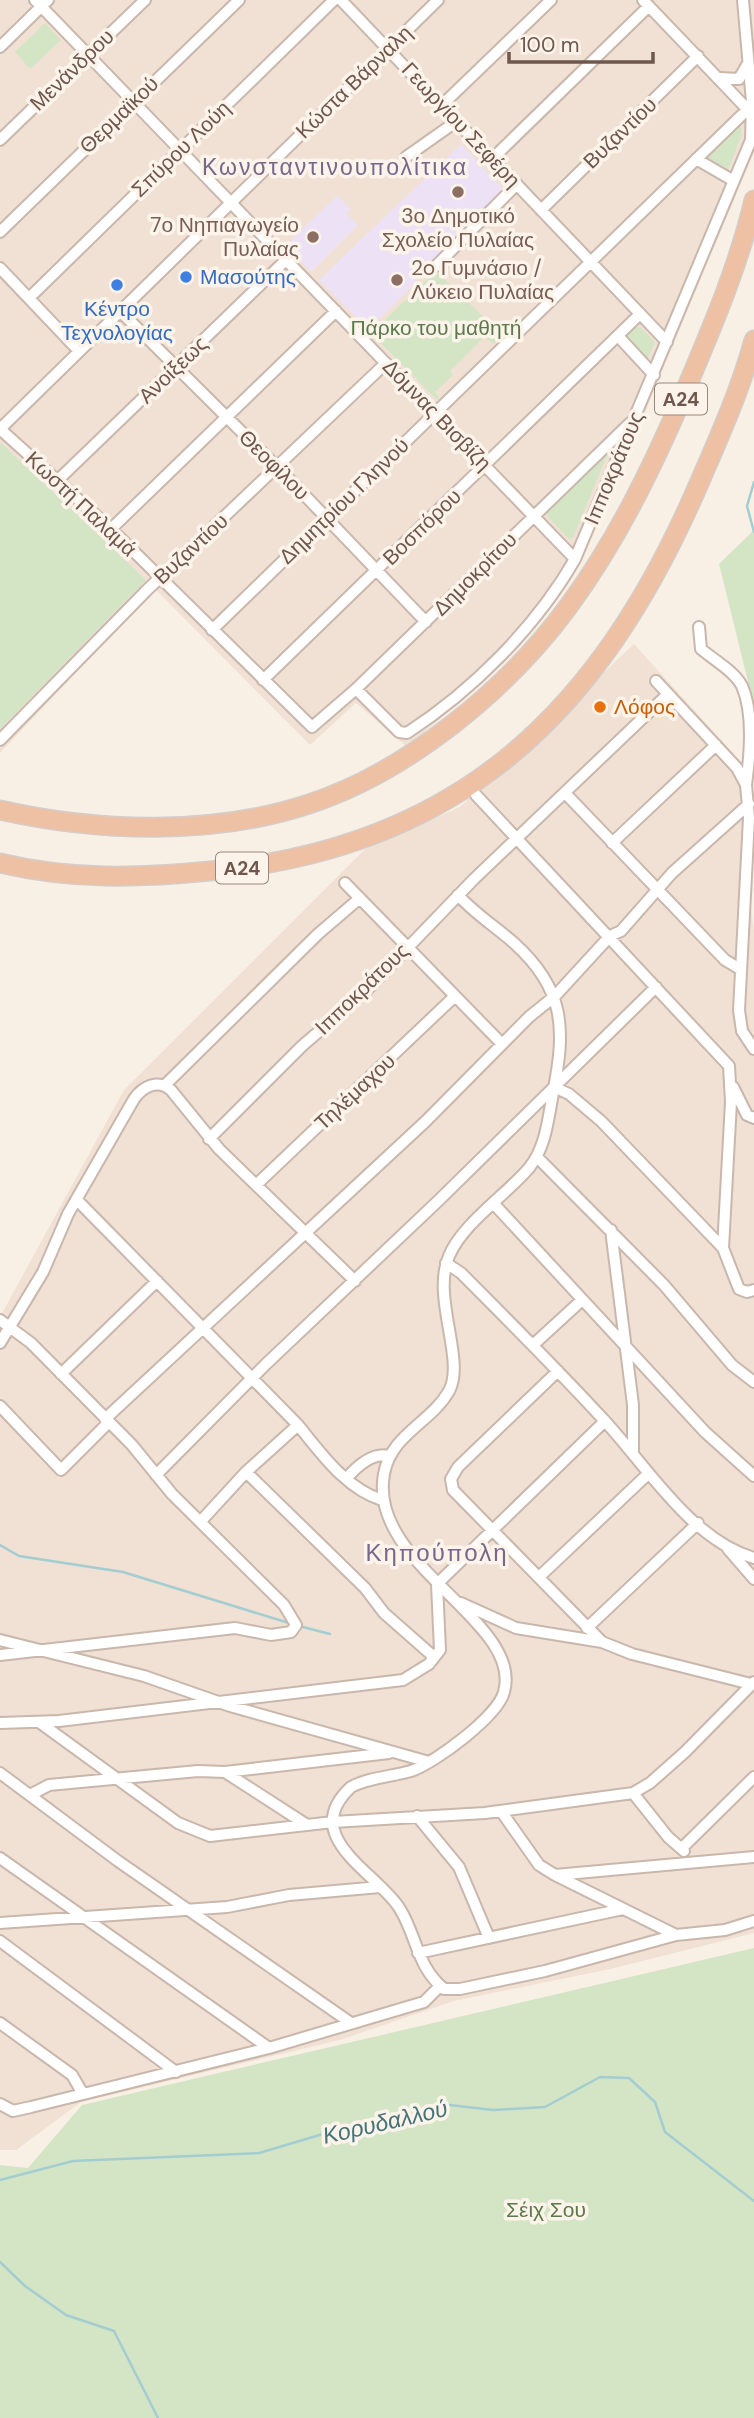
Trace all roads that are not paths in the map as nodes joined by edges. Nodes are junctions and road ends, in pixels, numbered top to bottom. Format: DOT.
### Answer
graph roads {
  1 [pos="145,0"];
  2 [pos="239,0"];
  3 [pos="334,0"];
  4 [pos="341,0"];
  5 [pos="438,0"];
  6 [pos="551,0"];
  7 [pos="743,0"];
  8 [pos="41,2"];
  9 [pos="646,3"];
  10 [pos="0,47"];
  11 [pos="388,48"];
  12 [pos="89,55"];
  13 [pos="698,56"];
  14 [pos="749,56"];
  15 [pos="721,78"];
  16 [pos="133,101"];
  17 [pos="442,105"];
  18 [pos="750,111"];
  19 [pos="457,121"];
  20 [pos="0,140"];
  21 [pos="180,149"];
  22 [pos="406,157"];
  23 [pos="493,158"];
  24 [pos="696,159"];
  25 [pos="734,181"];
  26 [pos="517,184"];
  27 [pos="754,200"];
  28 [pos="230,201"];
  29 [pos="541,210"];
  30 [pos="0,232"];
  31 [pos="287,260"];
  32 [pos="591,262"];
  33 [pos="436,265"];
  34 [pos="0,268"];
  35 [pos="29,298"];
  36 [pos="336,311"];
  37 [pos="120,312"];
  38 [pos="640,314"];
  39 [pos="618,336"];
  40 [pos="754,340"];
  41 [pos="667,342"];
  42 [pos="79,352"];
  43 [pos="386,363"];
  44 [pos="176,367"];
  45 [pos="654,375"];
  46 [pos="436,414"];
  47 [pos="227,417"];
  48 [pos="636,418"];
  49 [pos="0,429"];
  50 [pos="486,465"];
  51 [pos="276,468"];
  52 [pos="58,480"];
  53 [pos="535,515"];
  54 [pos="326,517"];
  55 [pos="111,529"];
  56 [pos="575,559"];
  57 [pos="377,570"];
  58 [pos="160,579"];
  59 [pos="426,622"];
  60 [pos="699,627"];
  61 [pos="212,630"];
  62 [pos="262,680"];
  63 [pos="656,681"];
  64 [pos="356,688"];
  65 [pos="668,694"];
  66 [pos="312,727"];
  67 [pos="0,740"];
  68 [pos="716,745"];
  69 [pos="746,785"];
  70 [pos="565,793"];
  71 [pos="476,795"];
  72 [pos="749,804"];
  73 [pos="0,810"];
  74 [pos="517,838"];
  75 [pos="612,843"];
  76 [pos="0,863"];
  77 [pos="345,883"];
  78 [pos="658,890"];
  79 [pos="458,895"];
  80 [pos="359,898"];
  81 [pos="610,936"];
  82 [pos="407,946"];
  83 [pos="740,969"];
  84 [pos="656,987"];
  85 [pos="555,996"];
  86 [pos="454,997"];
  87 [pos="502,1044"];
  88 [pos="754,1049"];
  89 [pos="731,1084"];
  90 [pos="165,1085"];
  91 [pos="554,1087"];
  92 [pos="754,1118"];
  93 [pos="209,1139"];
  94 [pos="537,1157"];
  95 [pos="256,1185"];
  96 [pos="77,1200"];
  97 [pos="494,1204"];
  98 [pos="611,1230"];
  99 [pos="309,1233"];
  100 [pos="723,1248"];
  101 [pos="446,1264"];
  102 [pos="157,1280"];
  103 [pos="355,1281"];
  104 [pos="754,1290"];
  105 [pos="582,1300"];
  106 [pos="5,1324"];
  107 [pos="201,1327"];
  108 [pos="0,1343"];
  109 [pos="533,1345"];
  110 [pos="626,1347"];
  111 [pos="558,1371"];
  112 [pos="61,1374"];
  113 [pos="251,1379"];
  114 [pos="754,1382"];
  115 [pos="0,1406"];
  116 [pos="107,1420"];
  117 [pos="605,1421"];
  118 [pos="298,1425"];
  119 [pos="633,1454"];
  120 [pos="389,1456"];
  121 [pos="246,1472"];
  122 [pos="648,1474"];
  123 [pos="156,1475"];
  124 [pos="754,1476"];
  125 [pos="347,1478"];
  126 [pos="382,1500"];
  127 [pos="201,1521"];
  128 [pos="698,1523"];
  129 [pos="492,1528"];
  130 [pos="728,1549"];
  131 [pos="754,1558"];
  132 [pos="539,1577"];
  133 [pos="754,1578"];
  134 [pos="437,1584"];
  135 [pos="452,1598"];
  136 [pos="587,1628"];
  137 [pos="0,1640"];
  138 [pos="602,1642"];
  139 [pos="40,1651"];
  140 [pos="0,1655"];
  141 [pos="434,1657"];
  142 [pos="753,1683"];
  143 [pos="214,1701"];
  144 [pos="39,1722"];
  145 [pos="0,1723"];
  146 [pos="395,1752"];
  147 [pos="429,1762"];
  148 [pos="225,1772"];
  149 [pos="0,1773"];
  150 [pos="754,1777"];
  151 [pos="115,1778"];
  152 [pos="633,1793"];
  153 [pos="30,1795"];
  154 [pos="501,1811"];
  155 [pos="417,1816"];
  156 [pos="333,1822"];
  157 [pos="307,1825"];
  158 [pos="682,1848"];
  159 [pos="754,1857"];
  160 [pos="0,1858"];
  161 [pos="692,1861"];
  162 [pos="555,1875"];
  163 [pos="380,1887"];
  164 [pos="623,1909"];
  165 [pos="188,1910"];
  166 [pos="87,1917"];
  167 [pos="754,1921"];
  168 [pos="0,1923"];
  169 [pos="676,1935"];
  170 [pos="489,1938"];
  171 [pos="0,1941"];
  172 [pos="418,1953"];
  173 [pos="440,1986"];
  174 [pos="0,2023"];
  175 [pos="351,2023"];
  176 [pos="269,2048"];
  177 [pos="177,2072"];
  178 [pos="83,2094"];
  179 [pos="0,2104"];
  1 -- 12 [label="street, Μενάνδρου"];
  2 -- 16 [label="street, Θερμαϊκού"];
  3 -- 21 [label="street, Σπύρου Λούη"];
  4 -- 11 [label="street, Γεωργίου Σεφέρη"];
  5 -- 11 [label="street, Κώστα Βάρναλη"];
  6 -- 17 [label="street"];
  7 -- 14 [label="street, Ιπποκράτους"];
  8 -- 10 [label="street"];
  8 -- 12 [label="street, Δόμνας Βισβίζη"];
  9 -- 13 [label="street"];
  9 -- 23 [label="street"];
  11 -- 17 [label="street, Γεωργίου Σεφέρη"];
  11 -- 28 [label="street, Κώστα Βάρναλη"];
  12 -- 16 [label="street, Δόμνας Βισβίζη"];
  12 -- 20 [label="street, Μενάνδρου"];
  13 -- 15 [label="street"];
  13 -- 29 [label="street, Βυζαντίου"];
  14 -- 15 [label="street"];
  14 -- 18 [label="street, Ιπποκράτους"];
  15 -- 18 [label="street"];
  16 -- 21 [label="street, Δόμνας Βισβίζη"];
  16 -- 30 [label="street, Θερμαϊκού"];
  17 -- 19 [label="street, Γεωργίου Σεφέρη"];
  18 -- 24 [label="street, Δημητρίου Γληνού"];
  18 -- 25 [label="street, Ιπποκράτους"];
  19 -- 22 [label="street"];
  19 -- 23 [label="street, Γεωργίου Σεφέρη"];
  21 -- 28 [label="street, Δόμνας Βισβίζη"];
  21 -- 35 [label="street, Σπύρου Λούη"];
  23 -- 26 [label="street, Γεωργίου Σεφέρη"];
  24 -- 25 [label="street"];
  24 -- 32 [label="street, Δημητρίου Γληνού"];
  25 -- 41 [label="street, Ιπποκράτους"];
  26 -- 29 [label="street, Γεωργίου Σεφέρη"];
  26 -- 33 [label="street"];
  27 -- 73 [label="highway, Α24"];
  28 -- 31 [label="street, Δόμνας Βισβίζη"];
  28 -- 37 [label="street, Κώστα Βάρναλη"];
  29 -- 32 [label="street, Γεωργίου Σεφέρη"];
  31 -- 36 [label="street, Δόμνας Βισβίζη"];
  31 -- 44 [label="street, Ανοίξεως"];
  32 -- 38 [label="street, Γεωργίου Σεφέρη"];
  32 -- 46 [label="street, Δημητρίου Γληνού"];
  34 -- 35 [label="street"];
  35 -- 42 [label="street"];
  36 -- 43 [label="street, Δόμνας Βισβίζη"];
  36 -- 47 [label="street"];
  37 -- 42 [label="street, Κώστα Βάρναλη"];
  37 -- 44 [label="street, Θεοφίλου"];
  38 -- 39 [label="street, Βοσπόρου"];
  38 -- 41 [label="street, Γεωργίου Σεφέρη"];
  39 -- 45 [label="street"];
  39 -- 50 [label="street, Βοσπόρου"];
  40 -- 76 [label="highway, Α24"];
  41 -- 45 [label="street, Ιπποκράτους"];
  42 -- 49 [label="street, Κώστα Βάρναλη"];
  43 -- 46 [label="street, Δόμνας Βισβίζη"];
  43 -- 51 [label="street, Βυζαντίου"];
  44 -- 47 [label="street, Θεοφίλου"];
  44 -- 52 [label="street, Ανοίξεως"];
  45 -- 48 [label="street, Ιπποκράτους"];
  46 -- 50 [label="street, Δόμνας Βισβίζη"];
  46 -- 54 [label="street, Δημητρίου Γληνού"];
  47 -- 51 [label="street, Θεοφίλου"];
  47 -- 55 [label="street"];
  48 -- 53 [label="street, Δημοκρίτου"];
  48 -- 56 [label="street, Ιπποκράτους"];
  49 -- 52 [label="street, Κωστή Παλαμά"];
  50 -- 53 [label="street, Δόμνας Βισβίζη"];
  50 -- 57 [label="street, Βοσπόρου"];
  51 -- 54 [label="street, Θεοφίλου"];
  51 -- 58 [label="street, Βυζαντίου"];
  52 -- 55 [label="street, Κωστή Παλαμά"];
  53 -- 56 [label="street, Δόμνας Βισβίζη"];
  53 -- 59 [label="street, Δημοκρίτου"];
  54 -- 57 [label="street, Θεοφίλου"];
  54 -- 61 [label="street, Δημητρίου Γληνού"];
  55 -- 58 [label="street, Κωστή Παλαμά"];
  56 -- 64 [label="street, Ιπποκράτους"];
  57 -- 59 [label="street, Θεοφίλου"];
  57 -- 62 [label="street, Βοσπόρου"];
  58 -- 61 [label="street, Κωστή Παλαμά"];
  58 -- 67 [label="street, Βυζαντίου"];
  59 -- 64 [label="street, Δημοκρίτου"];
  60 -- 69 [label="street"];
  61 -- 62 [label="street, Κωστή Παλαμά"];
  62 -- 66 [label="street, Κωστή Παλαμά"];
  63 -- 65 [label="street"];
  64 -- 66 [label="street, Δημοκρίτου"];
  65 -- 68 [label="street"];
  65 -- 70 [label="street, Ιπποκράτους"];
  68 -- 69 [label="street"];
  68 -- 75 [label="street"];
  69 -- 72 [label="street"];
  70 -- 74 [label="street, Ιπποκράτους"];
  70 -- 75 [label="street"];
  71 -- 74 [label="street"];
  72 -- 78 [label="street"];
  72 -- 83 [label="street"];
  74 -- 79 [label="street, Ιπποκράτους"];
  74 -- 81 [label="street"];
  75 -- 78 [label="street"];
  77 -- 80 [label="street"];
  78 -- 81 [label="street"];
  78 -- 83 [label="street"];
  79 -- 82 [label="street, Ιπποκράτους"];
  79 -- 85 [label="street"];
  80 -- 82 [label="street"];
  80 -- 90 [label="street"];
  81 -- 84 [label="street"];
  81 -- 85 [label="street"];
  82 -- 86 [label="street"];
  82 -- 93 [label="street, Ιπποκράτους"];
  83 -- 88 [label="street"];
  84 -- 89 [label="street"];
  84 -- 91 [label="street"];
  85 -- 87 [label="street"];
  85 -- 91 [label="street"];
  86 -- 87 [label="street"];
  86 -- 95 [label="street, Τηλέμαχου"];
  87 -- 99 [label="street"];
  89 -- 92 [label="street"];
  89 -- 100 [label="street"];
  90 -- 93 [label="street"];
  90 -- 96 [label="street"];
  91 -- 94 [label="street"];
  91 -- 100 [label="street"];
  91 -- 103 [label="street"];
  93 -- 95 [label="street"];
  94 -- 97 [label="street"];
  94 -- 98 [label="street"];
  95 -- 99 [label="street"];
  96 -- 102 [label="street"];
  96 -- 106 [label="street"];
  97 -- 101 [label="street"];
  97 -- 105 [label="street"];
  98 -- 110 [label="street"];
  98 -- 114 [label="street"];
  99 -- 103 [label="street"];
  99 -- 107 [label="street"];
  100 -- 104 [label="street"];
  101 -- 109 [label="street"];
  101 -- 120 [label="street"];
  102 -- 107 [label="street"];
  102 -- 112 [label="street"];
  103 -- 113 [label="street"];
  105 -- 109 [label="street"];
  105 -- 110 [label="street"];
  106 -- 108 [label="street"];
  106 -- 112 [label="street"];
  107 -- 113 [label="street"];
  107 -- 116 [label="street"];
  109 -- 111 [label="street"];
  110 -- 119 [label="street"];
  110 -- 124 [label="street"];
  111 -- 117 [label="street"];
  111 -- 129 [label="street"];
  112 -- 116 [label="street"];
  113 -- 118 [label="street"];
  113 -- 123 [label="street"];
  115 -- 116 [label="street"];
  116 -- 123 [label="street"];
  117 -- 119 [label="street"];
  117 -- 129 [label="street"];
  118 -- 121 [label="street"];
  118 -- 125 [label="street"];
  119 -- 122 [label="street"];
  120 -- 125 [label="street"];
  120 -- 126 [label="street"];
  121 -- 127 [label="street"];
  121 -- 141 [label="street"];
  122 -- 128 [label="street"];
  122 -- 132 [label="street"];
  123 -- 127 [label="street"];
  125 -- 126 [label="street"];
  126 -- 134 [label="street"];
  127 -- 139 [label="street"];
  128 -- 130 [label="street"];
  128 -- 136 [label="street"];
  129 -- 132 [label="street"];
  129 -- 134 [label="street"];
  130 -- 131 [label="street"];
  130 -- 133 [label="street"];
  132 -- 136 [label="street"];
  134 -- 135 [label="street"];
  134 -- 141 [label="street"];
  135 -- 138 [label="street"];
  135 -- 147 [label="street"];
  136 -- 138 [label="street"];
  137 -- 139 [label="street"];
  138 -- 142 [label="street"];
  139 -- 140 [label="street"];
  139 -- 143 [label="street"];
  141 -- 143 [label="street"];
  142 -- 152 [label="street"];
  143 -- 144 [label="street"];
  143 -- 146 [label="street"];
  144 -- 145 [label="street"];
  144 -- 151 [label="street"];
  146 -- 147 [label="street"];
  146 -- 148 [label="street"];
  147 -- 156 [label="street"];
  148 -- 151 [label="street"];
  148 -- 157 [label="street"];
  149 -- 153 [label="street"];
  150 -- 158 [label="street"];
  151 -- 153 [label="street"];
  151 -- 157 [label="street"];
  152 -- 154 [label="street"];
  152 -- 158 [label="street"];
  153 -- 165 [label="street"];
  154 -- 155 [label="street"];
  154 -- 162 [label="street"];
  155 -- 156 [label="street"];
  155 -- 170 [label="street"];
  156 -- 157 [label="street"];
  156 -- 163 [label="street"];
  158 -- 161 [label="street"];
  159 -- 161 [label="street"];
  160 -- 166 [label="street"];
  161 -- 162 [label="street"];
  162 -- 164 [label="street"];
  163 -- 165 [label="street"];
  163 -- 172 [label="street"];
  164 -- 169 [label="street"];
  164 -- 170 [label="street"];
  165 -- 166 [label="street"];
  165 -- 175 [label="street"];
  166 -- 168 [label="street"];
  166 -- 176 [label="street"];
  167 -- 169 [label="street"];
  169 -- 173 [label="street"];
  170 -- 172 [label="street"];
  171 -- 177 [label="street"];
  172 -- 173 [label="street"];
  173 -- 175 [label="street"];
  174 -- 178 [label="street"];
  175 -- 176 [label="street"];
  176 -- 177 [label="street"];
  177 -- 178 [label="street"];
  178 -- 179 [label="street"];
}
